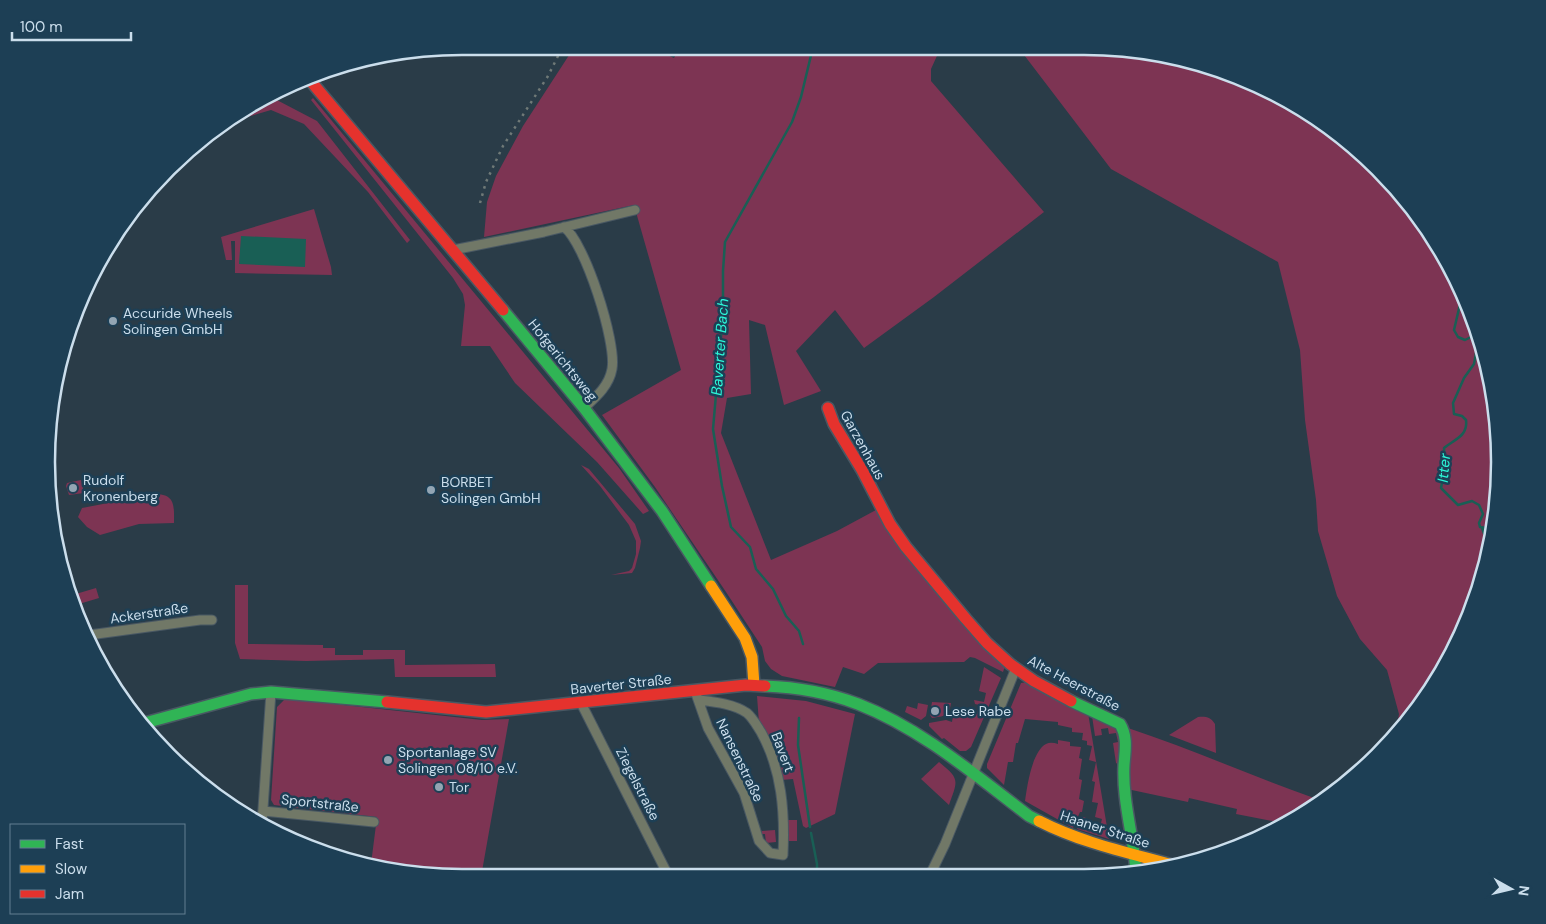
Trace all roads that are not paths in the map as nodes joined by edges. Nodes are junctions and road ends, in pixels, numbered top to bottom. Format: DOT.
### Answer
graph roads {
  1 [pos="313,84"];
  2 [pos="635,210"];
  3 [pos="564,227"];
  4 [pos="453,250"];
  5 [pos="584,408"];
  6 [pos="828,408"];
  7 [pos="874,496"];
  8 [pos="212,620"];
  9 [pos="94,635"];
  10 [pos="1016,668"];
  11 [pos="754,685"];
  12 [pos="271,692"];
  13 [pos="697,696"];
  14 [pos="582,703"];
  15 [pos="149,722"];
  16 [pos="973,774"];
  17 [pos="262,811"];
  18 [pos="262,816"];
  19 [pos="374,822"];
  20 [pos="783,855"];
  21 [pos="1135,855"];
  22 [pos="1151,859"];
  23 [pos="1160,862"];
  24 [pos="1149,864"];
  25 [pos="1136,866"];
  26 [pos="665,869"];
  27 [pos="933,869"];
  1 -- 4 [label="street, Hofgerichtsweg"];
  2 -- 3 [label="street"];
  3 -- 4 [label="street"];
  3 -- 5 [label="street"];
  4 -- 5 [label="street, Hofgerichtsweg"];
  5 -- 11 [label="street, Hofgerichtsweg"];
  6 -- 7 [label="street, Garzenhaus"];
  7 -- 10 [label="street, Alte Heerstraße"];
  8 -- 9 [label="street, Ackerstraße"];
  10 -- 16 [label="street"];
  10 -- 21 [label="street, Alte Heerstraße"];
  11 -- 13 [label="street, Baverter Straße"];
  11 -- 16 [label="street, Baverter Straße"];
  12 -- 14 [label="street, Baverter Straße"];
  12 -- 15 [label="street, Baverter Straße"];
  12 -- 17 [label="street"];
  13 -- 14 [label="street, Baverter Straße"];
  13 -- 20 [label="street, Nansenstraße"];
  13 -- 20 [label="street, Bavert"];
  14 -- 26 [label="street, Ziegelstraße"];
  16 -- 21 [label="street, Haaner Straße"];
  16 -- 27 [label="street"];
  17 -- 18 [label="street"];
  17 -- 19 [label="street, Sportstraße"];
  21 -- 22 [label="street, Haaner Straße"];
  21 -- 25 [label="street, Alte Heerstraße"];
  22 -- 23 [label="street, Haaner Straße"];
  22 -- 24 [label="street"];
}
